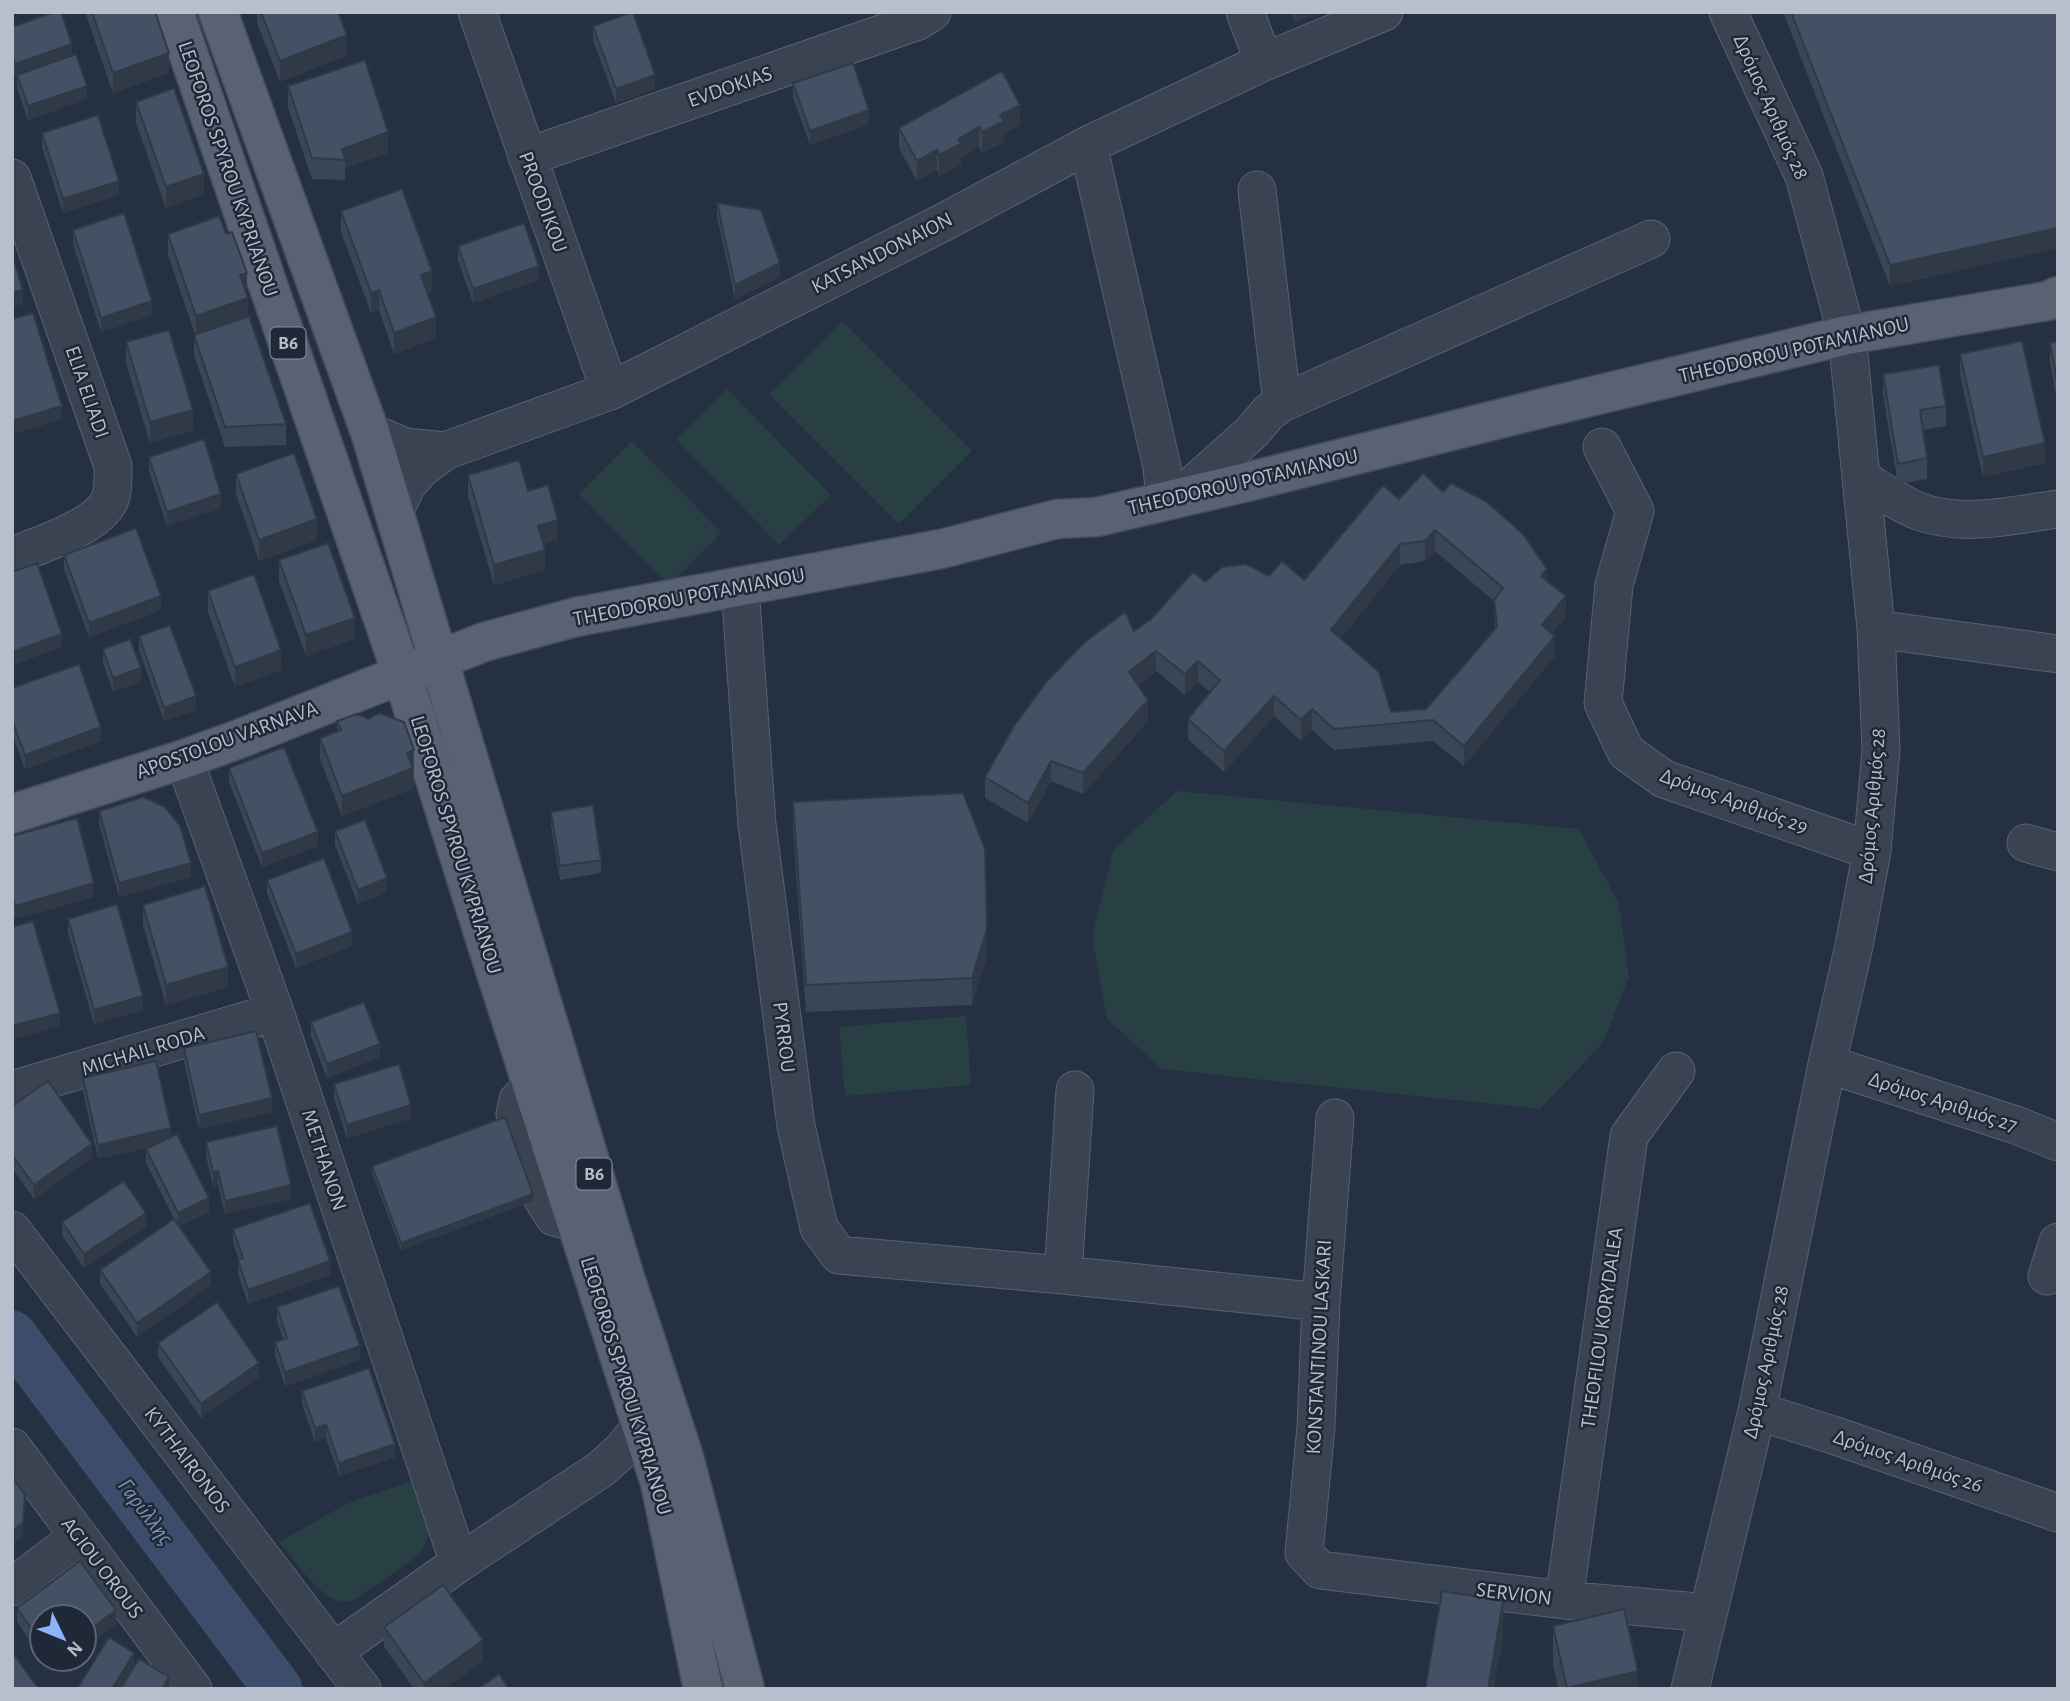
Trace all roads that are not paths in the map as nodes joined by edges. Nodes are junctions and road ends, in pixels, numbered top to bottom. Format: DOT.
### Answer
graph roads {
  1 [pos="174,12"];
  2 [pos="218,12"];
  3 [pos="477,12"];
  4 [pos="932,12"];
  5 [pos="1245,12"];
  6 [pos="1384,12"];
  7 [pos="1728,12"];
  8 [pos="1264,62"];
  9 [pos="1088,145"];
  10 [pos="527,158"];
  11 [pos="12,178"];
  12 [pos="1257,190"];
  13 [pos="1651,239"];
  14 [pos="2054,300"];
  15 [pos="1847,335"];
  16 [pos="610,391"];
  17 [pos="1282,403"];
  18 [pos="370,432"];
  19 [pos="1602,447"];
  20 [pos="445,451"];
  21 [pos="1861,478"];
  22 [pos="1172,499"];
  23 [pos="2058,509"];
  24 [pos="394,512"];
  25 [pos="12,556"];
  26 [pos="740,587"];
  27 [pos="1877,629"];
  28 [pos="2058,654"];
  29 [pos="440,659"];
  30 [pos="402,674"];
  31 [pos="184,759"];
  32 [pos="13,811"];
  33 [pos="1872,851"];
  34 [pos="275,1012"];
  35 [pos="1827,1064"];
  36 [pos="1676,1071"];
  37 [pos="12,1090"];
  38 [pos="1075,1090"];
  39 [pos="1335,1118"];
  40 [pos="2058,1142"];
  41 [pos="12,1230"];
  42 [pos="2058,1242"];
  43 [pos="1063,1275"];
  44 [pos="2047,1276"];
  45 [pos="1321,1302"];
  46 [pos="1757,1411"];
  47 [pos="641,1426"];
  48 [pos="12,1447"];
  49 [pos="601,1469"];
  50 [pos="660,1483"];
  51 [pos="2058,1513"];
  52 [pos="79,1536"];
  53 [pos="459,1563"];
  54 [pos="1320,1570"];
  55 [pos="12,1587"];
  56 [pos="1564,1600"];
  57 [pos="1708,1613"];
  58 [pos="333,1652"];
  59 [pos="748,1686"];
  60 [pos="1698,1687"];
  61 [pos="193,1689"];
  62 [pos="362,1689"];
  63 [pos="703,1689"];
  1 -- 30 [label="main road, LEOFOROS SPYROU KYPRIANOU / B6"];
  2 -- 18 [label="main road, LEOFOROS SPYROU KYPRIANOU / B6"];
  3 -- 10 [label="street, PROODIKOU"];
  4 -- 10 [label="street, EVDOKIAS"];
  5 -- 8 [label="street"];
  6 -- 8 [label="street, KATSANDONAION"];
  7 -- 15 [label="street, Δρόμος Αριθμός 28"];
  8 -- 9 [label="street, KATSANDONAION"];
  9 -- 16 [label="street, KATSANDONAION"];
  9 -- 22 [label="street"];
  10 -- 16 [label="street, PROODIKOU"];
  11 -- 25 [label="street, ELIA ELIADI"];
  12 -- 17 [label="street"];
  13 -- 17 [label="street"];
  14 -- 15 [label="main road, THEODOROU POTAMIANOU"];
  15 -- 21 [label="street, Δρόμος Αριθμός 28"];
  15 -- 22 [label="main road, THEODOROU POTAMIANOU"];
  16 -- 20 [label="street, KATSANDONAION"];
  17 -- 22 [label="street"];
  18 -- 20 [label="street, KATSANDONAION"];
  18 -- 24 [label="main road, LEOFOROS SPYROU KYPRIANOU / B6"];
  19 -- 33 [label="street, Δρόμος Αριθμός 29"];
  20 -- 24 [label="street"];
  21 -- 23 [label="street"];
  21 -- 27 [label="street, Δρόμος Αριθμός 28"];
  22 -- 26 [label="main road, THEODOROU POTAMIANOU"];
  24 -- 29 [label="main road, LEOFOROS SPYROU KYPRIANOU / B6"];
  26 -- 29 [label="main road, THEODOROU POTAMIANOU"];
  26 -- 43 [label="street, PYRROU"];
  27 -- 28 [label="street"];
  27 -- 33 [label="street, Δρόμος Αριθμός 28"];
  29 -- 30 [label="main road, APOSTOLOU VARNAVA"];
  29 -- 59 [label="main road, LEOFOROS SPYROU KYPRIANOU / B6"];
  30 -- 31 [label="main road, APOSTOLOU VARNAVA"];
  30 -- 47 [label="main road, LEOFOROS SPYROU KYPRIANOU / B6"];
  31 -- 32 [label="main road, APOSTOLOU VARNAVA"];
  31 -- 34 [label="street, METHANON"];
  33 -- 35 [label="street, Δρόμος Αριθμός 28"];
  34 -- 37 [label="street, MICHAIL RODA"];
  34 -- 53 [label="street, METHANON"];
  35 -- 40 [label="street, Δρόμος Αριθμός 27"];
  35 -- 46 [label="street, Δρόμος Αριθμός 28"];
  36 -- 56 [label="street, THEOFILOU KORYDALEA"];
  38 -- 43 [label="street"];
  39 -- 45 [label="street, KONSTANTINOU LASKARI"];
  41 -- 58 [label="street, KYTHAIRONOS"];
  42 -- 44 [label="street"];
  43 -- 45 [label="street, PYRROU"];
  45 -- 54 [label="street, KONSTANTINOU LASKARI"];
  46 -- 51 [label="street, Δρόμος Αριθμός 26"];
  46 -- 57 [label="street, Δρόμος Αριθμός 28"];
  47 -- 49 [label="street"];
  47 -- 50 [label="main road, LEOFOROS SPYROU KYPRIANOU / B6"];
  48 -- 52 [label="street, AGIOU OROUS"];
  49 -- 50 [label="street"];
  49 -- 53 [label="street"];
  50 -- 63 [label="main road, LEOFOROS SPYROU KYPRIANOU / B6"];
  52 -- 55 [label="street"];
  52 -- 61 [label="street, AGIOU OROUS"];
  53 -- 58 [label="street"];
  54 -- 56 [label="street, SERVION"];
  56 -- 57 [label="street, SERVION"];
  57 -- 60 [label="street, Δρόμος Αριθμός 28"];
  58 -- 62 [label="street, KYTHAIRONOS"];
}
